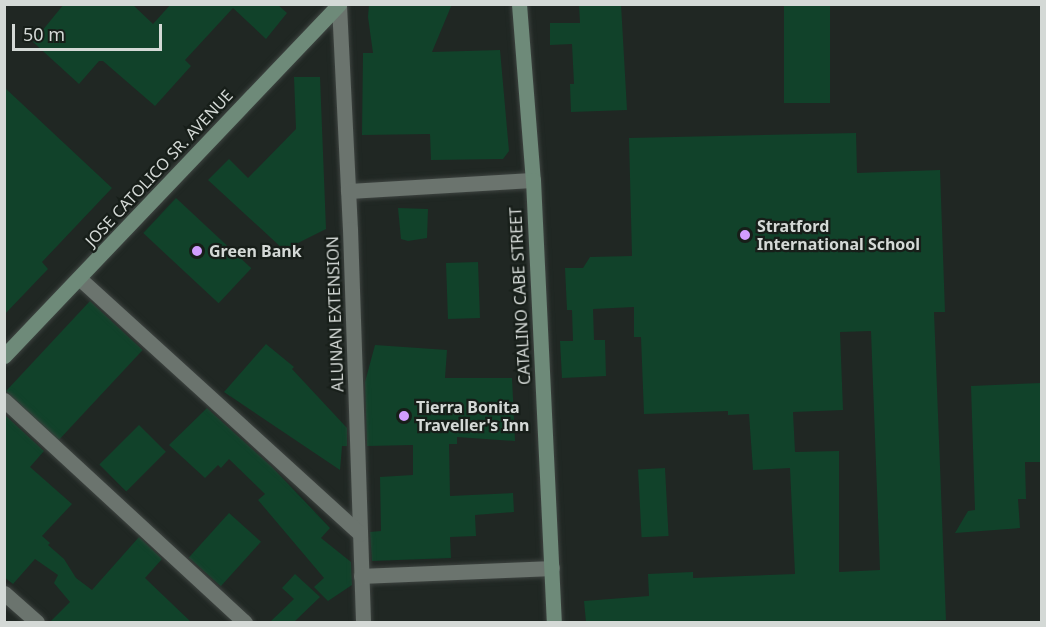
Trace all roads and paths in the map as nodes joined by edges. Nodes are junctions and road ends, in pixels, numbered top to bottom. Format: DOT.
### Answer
graph roads {
  1 [pos="519,4"];
  2 [pos="339,5"];
  3 [pos="533,180"];
  4 [pos="348,191"];
  5 [pos="79,278"];
  6 [pos="4,356"];
  7 [pos="4,400"];
  8 [pos="360,534"];
  9 [pos="552,568"];
  10 [pos="362,576"];
  11 [pos="4,593"];
  12 [pos="38,622"];
  13 [pos="245,622"];
  14 [pos="363,622"];
  15 [pos="554,622"];
  1 -- 3 [label="street, CATALINO CABE STREET"];
  2 -- 4 [label="street, ALUNAN EXTENSION"];
  2 -- 5 [label="street, JOSE CATOLICO SR. AVENUE"];
  3 -- 4 [label="street"];
  3 -- 9 [label="street, CATALINO CABE STREET"];
  4 -- 8 [label="street, ALUNAN EXTENSION"];
  5 -- 6 [label="street, JOSE CATOLICO SR. AVENUE"];
  5 -- 8 [label="street"];
  7 -- 13 [label="street"];
  8 -- 10 [label="street, ALUNAN EXTENSION"];
  9 -- 10 [label="street"];
  9 -- 15 [label="street, CATALINO CABE STREET"];
  10 -- 14 [label="street, ALUNAN EXTENSION"];
  11 -- 12 [label="street"];
}
